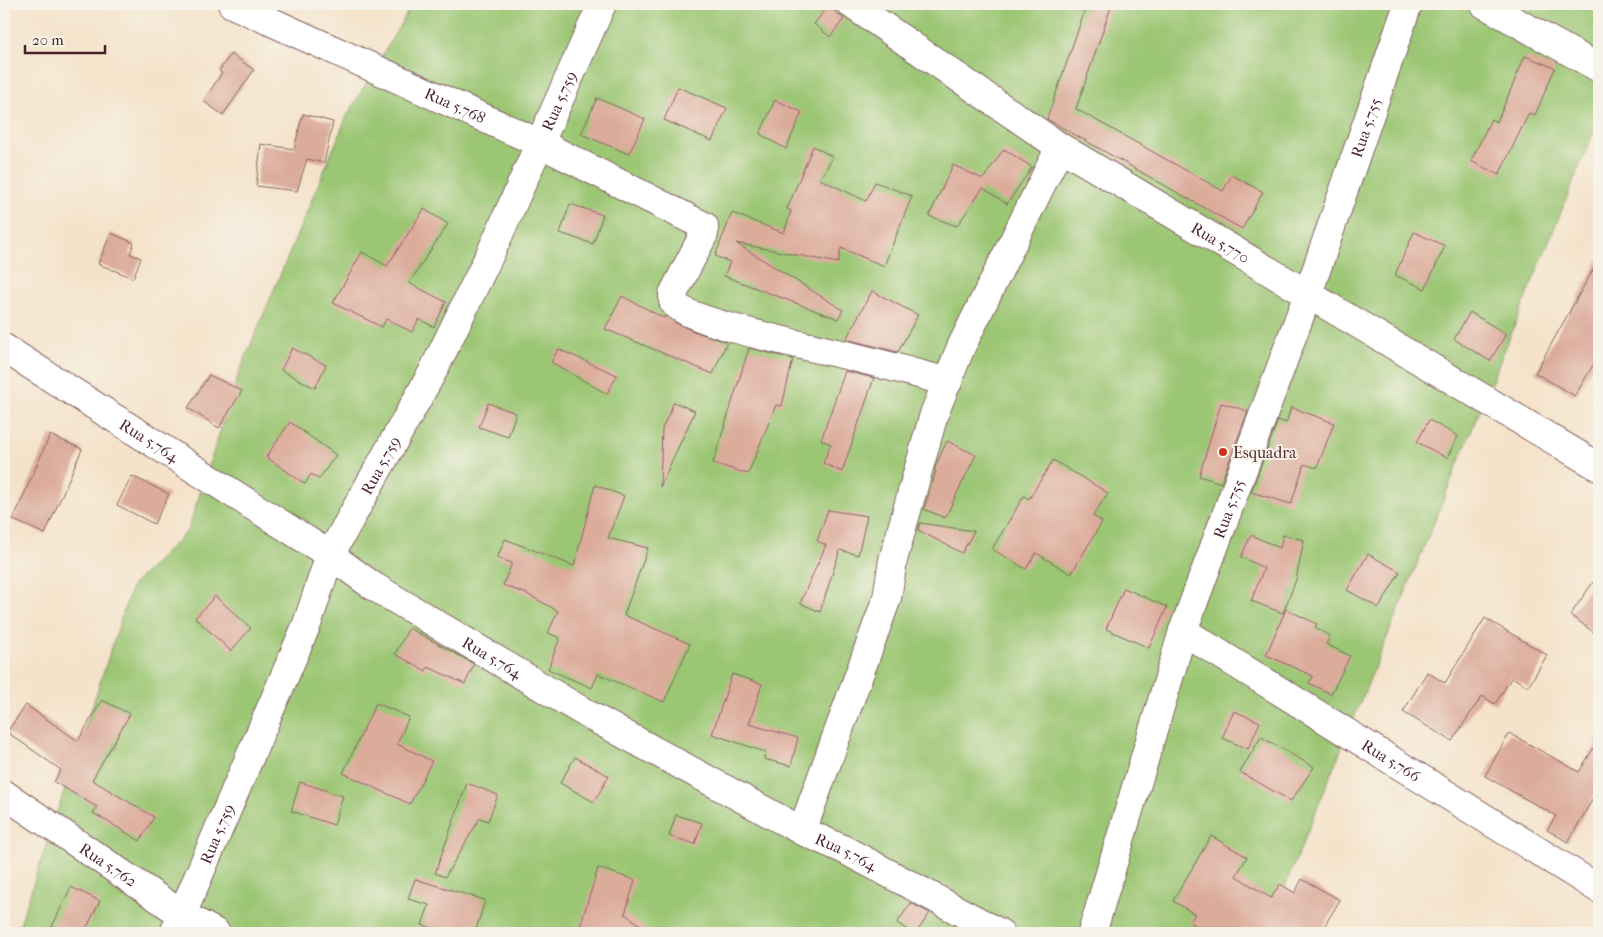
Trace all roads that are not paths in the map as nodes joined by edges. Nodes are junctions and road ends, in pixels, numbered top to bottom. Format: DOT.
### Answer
graph roads {
  1 [pos="232,4"];
  2 [pos="602,4"];
  3 [pos="851,4"];
  4 [pos="1408,4"];
  5 [pos="1484,4"];
  6 [pos="1599,68"];
  7 [pos="539,143"];
  8 [pos="1060,147"];
  9 [pos="1308,294"];
  10 [pos="4,348"];
  11 [pos="948,382"];
  12 [pos="1599,467"];
  13 [pos="330,555"];
  14 [pos="1183,631"];
  15 [pos="4,794"];
  16 [pos="802,831"];
  17 [pos="1599,889"];
  18 [pos="178,924"];
  19 [pos="216,933"];
  20 [pos="1000,933"];
  21 [pos="1092,933"];
  1 -- 7 [label="street, Rua 5.768"];
  2 -- 7 [label="street, Rua 5.759"];
  3 -- 8 [label="street, Rua 5.770"];
  4 -- 9 [label="street, Rua 5.755"];
  5 -- 6 [label="street"];
  7 -- 11 [label="street, Rua 5.768"];
  7 -- 13 [label="street, Rua 5.759"];
  8 -- 9 [label="street, Rua 5.770"];
  8 -- 11 [label="street"];
  9 -- 12 [label="street, Rua 5.770"];
  9 -- 14 [label="street, Rua 5.755"];
  10 -- 13 [label="street, Rua 5.764"];
  11 -- 16 [label="street"];
  13 -- 16 [label="street, Rua 5.764"];
  13 -- 18 [label="street, Rua 5.759"];
  14 -- 17 [label="street, Rua 5.766"];
  14 -- 21 [label="street, Rua 5.755"];
  15 -- 18 [label="street, Rua 5.762"];
  16 -- 20 [label="street, Rua 5.764"];
  18 -- 19 [label="street, Rua 5.762"];
}
